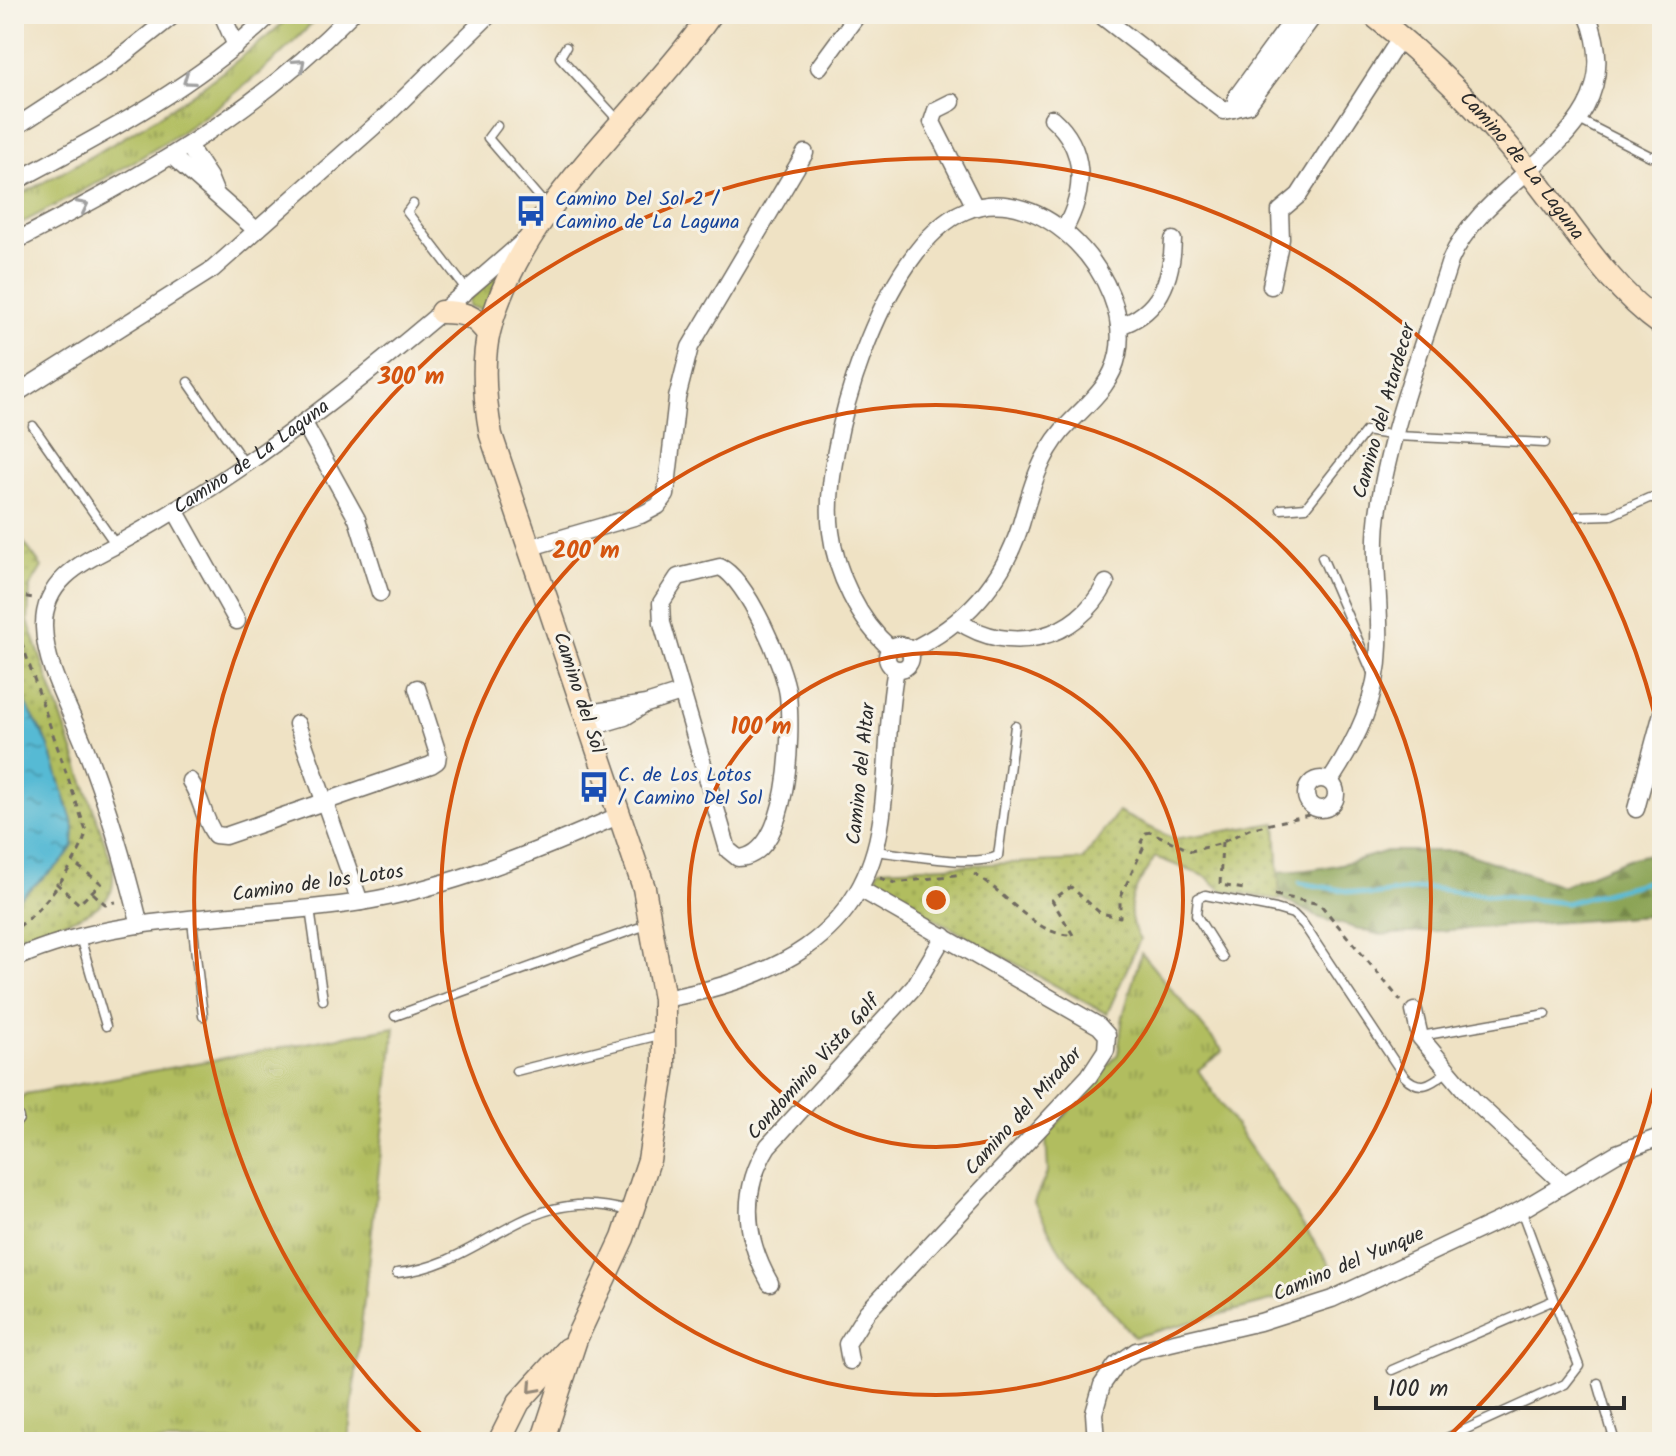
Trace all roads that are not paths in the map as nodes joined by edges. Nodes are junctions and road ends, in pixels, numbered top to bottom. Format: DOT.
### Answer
graph roads {
  1 [pos="175,14"];
  2 [pos="222,14"];
  3 [pos="271,14"];
  4 [pos="351,14"];
  5 [pos="490,14"];
  6 [pos="858,14"];
  7 [pos="1099,14"];
  8 [pos="1297,14"];
  9 [pos="1315,14"];
  10 [pos="1372,14"];
  11 [pos="1587,14"];
  12 [pos="704,19"];
  13 [pos="1401,37"];
  14 [pos="236,46"];
  15 [pos="566,47"];
  16 [pos="819,67"];
  17 [pos="1266,68"];
  18 [pos="952,102"];
  19 [pos="1052,118"];
  20 [pos="1579,120"];
  21 [pos="622,124"];
  22 [pos="497,126"];
  23 [pos="14,128"];
  24 [pos="189,147"];
  25 [pos="805,153"];
  26 [pos="1662,156"];
  27 [pos="173,157"];
  28 [pos="1528,170"];
  29 [pos="14,182"];
  30 [pos="218,199"];
  31 [pos="413,204"];
  32 [pos="975,207"];
  33 [pos="550,211"];
  34 [pos="256,230"];
  35 [pos="1064,230"];
  36 [pos="532,234"];
  37 [pos="1173,240"];
  38 [pos="14,242"];
  39 [pos="1271,286"];
  40 [pos="466,289"];
  41 [pos="441,312"];
  42 [pos="1662,325"];
  43 [pos="1119,326"];
  44 [pos="488,334"];
  45 [pos="188,382"];
  46 [pos="14,395"];
  47 [pos="304,423"];
  48 [pos="33,426"];
  49 [pos="1396,436"];
  50 [pos="1545,443"];
  51 [pos="245,465"];
  52 [pos="1662,498"];
  53 [pos="1281,509"];
  54 [pos="175,510"];
  55 [pos="1578,516"];
  56 [pos="116,545"];
  57 [pos="531,547"];
  58 [pos="1322,557"];
  59 [pos="1106,583"];
  60 [pos="380,593"];
  61 [pos="237,621"];
  62 [pos="958,621"];
  63 [pos="890,648"];
  64 [pos="909,651"];
  65 [pos="896,669"];
  66 [pos="1376,682"];
  67 [pos="417,688"];
  68 [pos="681,693"];
  69 [pos="1662,713"];
  70 [pos="586,721"];
  71 [pos="297,724"];
  72 [pos="1015,726"];
  73 [pos="190,781"];
  74 [pos="324,800"];
  75 [pos="1313,807"];
  76 [pos="1636,809"];
  77 [pos="620,815"];
  78 [pos="875,851"];
  79 [pos="862,884"];
  80 [pos="360,902"];
  81 [pos="310,909"];
  82 [pos="192,921"];
  83 [pos="652,923"];
  84 [pos="140,925"];
  85 [pos="944,936"];
  86 [pos="80,937"];
  87 [pos="1223,958"];
  88 [pos="14,959"];
  89 [pos="664,999"];
  90 [pos="323,1000"];
  91 [pos="1414,1011"];
  92 [pos="1546,1014"];
  93 [pos="203,1016"];
  94 [pos="395,1016"];
  95 [pos="106,1026"];
  96 [pos="665,1033"];
  97 [pos="1420,1037"];
  98 [pos="1448,1070"];
  99 [pos="516,1071"];
  100 [pos="1662,1136"];
  101 [pos="1564,1184"];
  102 [pos="1521,1210"];
  103 [pos="633,1212"];
  104 [pos="397,1273"];
  105 [pos="770,1283"];
  106 [pos="1554,1300"];
  107 [pos="576,1339"];
  108 [pos="850,1361"];
  109 [pos="1392,1370"];
  110 [pos="1598,1383"];
  111 [pos="499,1442"];
  112 [pos="542,1442"];
  113 [pos="1096,1442"];
  114 [pos="1438,1442"];
  115 [pos="1615,1442"];
  1 -- 23 [label="street"];
  2 -- 14 [label="street"];
  3 -- 14 [label="street"];
  24 -- 4 [label="street, one-way"];
  5 -- 34 [label="street"];
  6 -- 16 [label="street"];
  7 -- 17 [label="street"];
  8 -- 17 [label="street"];
  9 -- 17 [label="street"];
  10 -- 13 [label="street, Camino de La Laguna"];
  11 -- 20 [label="street"];
  12 -- 21 [label="street, Camino de La Laguna"];
  13 -- 28 [label="street, Camino de La Laguna"];
  13 -- 39 [label="street"];
  14 -- 29 [label="street, one-way"];
  15 -- 21 [label="lane"];
  18 -- 32 [label="street"];
  19 -- 35 [label="street"];
  20 -- 26 [label="lane"];
  20 -- 28 [label="street, Camino del Atardecer"];
  21 -- 33 [label="street, Camino de La Laguna"];
  22 -- 33 [label="lane"];
  24 -- 27 [label="street"];
  24 -- 30 [label="street"];
  25 -- 57 [label="street"];
  27 -- 30 [label="street"];
  38 -- 27 [label="street, one-way"];
  28 -- 42 [label="street, Camino de La Laguna"];
  28 -- 49 [label="street, Camino del Atardecer"];
  30 -- 34 [label="street"];
  31 -- 40 [label="lane"];
  32 -- 35 [label="street"];
  32 -- 63 [label="street"];
  33 -- 36 [label="street, Camino de La Laguna"];
  34 -- 46 [label="street"];
  35 -- 43 [label="street"];
  36 -- 40 [label="street, Camino de La Laguna"];
  36 -- 44 [label="street, Camino del Sol"];
  37 -- 43 [label="street"];
  40 -- 41 [label="street, Camino de La Laguna"];
  41 -- 44 [label="street"];
  41 -- 47 [label="street, Camino de La Laguna"];
  43 -- 62 [label="street"];
  44 -- 57 [label="street, Camino del Sol"];
  45 -- 51 [label="lane"];
  47 -- 51 [label="street, Camino de La Laguna"];
  47 -- 60 [label="street"];
  48 -- 56 [label="lane"];
  49 -- 50 [label="lane"];
  49 -- 53 [label="lane"];
  49 -- 66 [label="street, Camino del Atardecer"];
  51 -- 54 [label="street, Camino de La Laguna"];
  52 -- 55 [label="lane"];
  54 -- 56 [label="street, Camino de La Laguna"];
  54 -- 61 [label="street"];
  56 -- 84 [label="street, Camino de La Laguna"];
  57 -- 70 [label="street, Camino del Sol"];
  58 -- 66 [label="lane"];
  59 -- 62 [label="street"];
  62 -- 64 [label="street"];
  63 -- 64 [label="street"];
  63 -- 65 [label="street"];
  64 -- 65 [label="street"];
  65 -- 78 [label="street, Camino del Altar"];
  66 -- 75 [label="street, Camino del Atardecer"];
  67 -- 74 [label="street"];
  68 -- 68 [label="street"];
  68 -- 70 [label="street"];
  69 -- 76 [label="street"];
  70 -- 77 [label="street, Camino del Sol"];
  71 -- 74 [label="street"];
  72 -- 78 [label="lane"];
  73 -- 74 [label="street"];
  74 -- 80 [label="street"];
  77 -- 80 [label="street, Camino de los Lotos"];
  77 -- 83 [label="street, Camino del Sol"];
  78 -- 79 [label="street, Camino del Altar"];
  79 -- 85 [label="street, Camino del Mirador"];
  79 -- 89 [label="street, Camino del Altar"];
  80 -- 81 [label="street, Camino de los Lotos"];
  81 -- 82 [label="street, Camino de los Lotos"];
  81 -- 90 [label="lane"];
  82 -- 84 [label="street, Camino de los Lotos"];
  82 -- 93 [label="lane"];
  83 -- 89 [label="street, Camino del Sol"];
  83 -- 94 [label="lane"];
  84 -- 86 [label="street, Camino de los Lotos"];
  85 -- 105 [label="street, Condominio Vista Golf"];
  85 -- 108 [label="street, Camino del Mirador"];
  86 -- 88 [label="street, Camino de los Lotos"];
  86 -- 95 [label="lane"];
  87 -- 98 [label="lane"];
  89 -- 96 [label="street, Camino del Sol"];
  91 -- 97 [label="street"];
  92 -- 97 [label="lane"];
  96 -- 99 [label="lane"];
  96 -- 103 [label="street, Camino del Sol"];
  97 -- 98 [label="street"];
  98 -- 101 [label="street"];
  100 -- 101 [label="street, Camino del Yunque"];
  101 -- 102 [label="street, Camino del Yunque"];
  102 -- 106 [label="lane"];
  102 -- 113 [label="street, Camino del Yunque"];
  103 -- 104 [label="lane"];
  103 -- 107 [label="street, Camino del Sol"];
  106 -- 109 [label="lane"];
  106 -- 114 [label="lane"];
  107 -- 111 [label="street, Camino del Sol, one-way"];
  107 -- 112 [label="street, Camino del Sol"];
  110 -- 115 [label="lane"];
}
